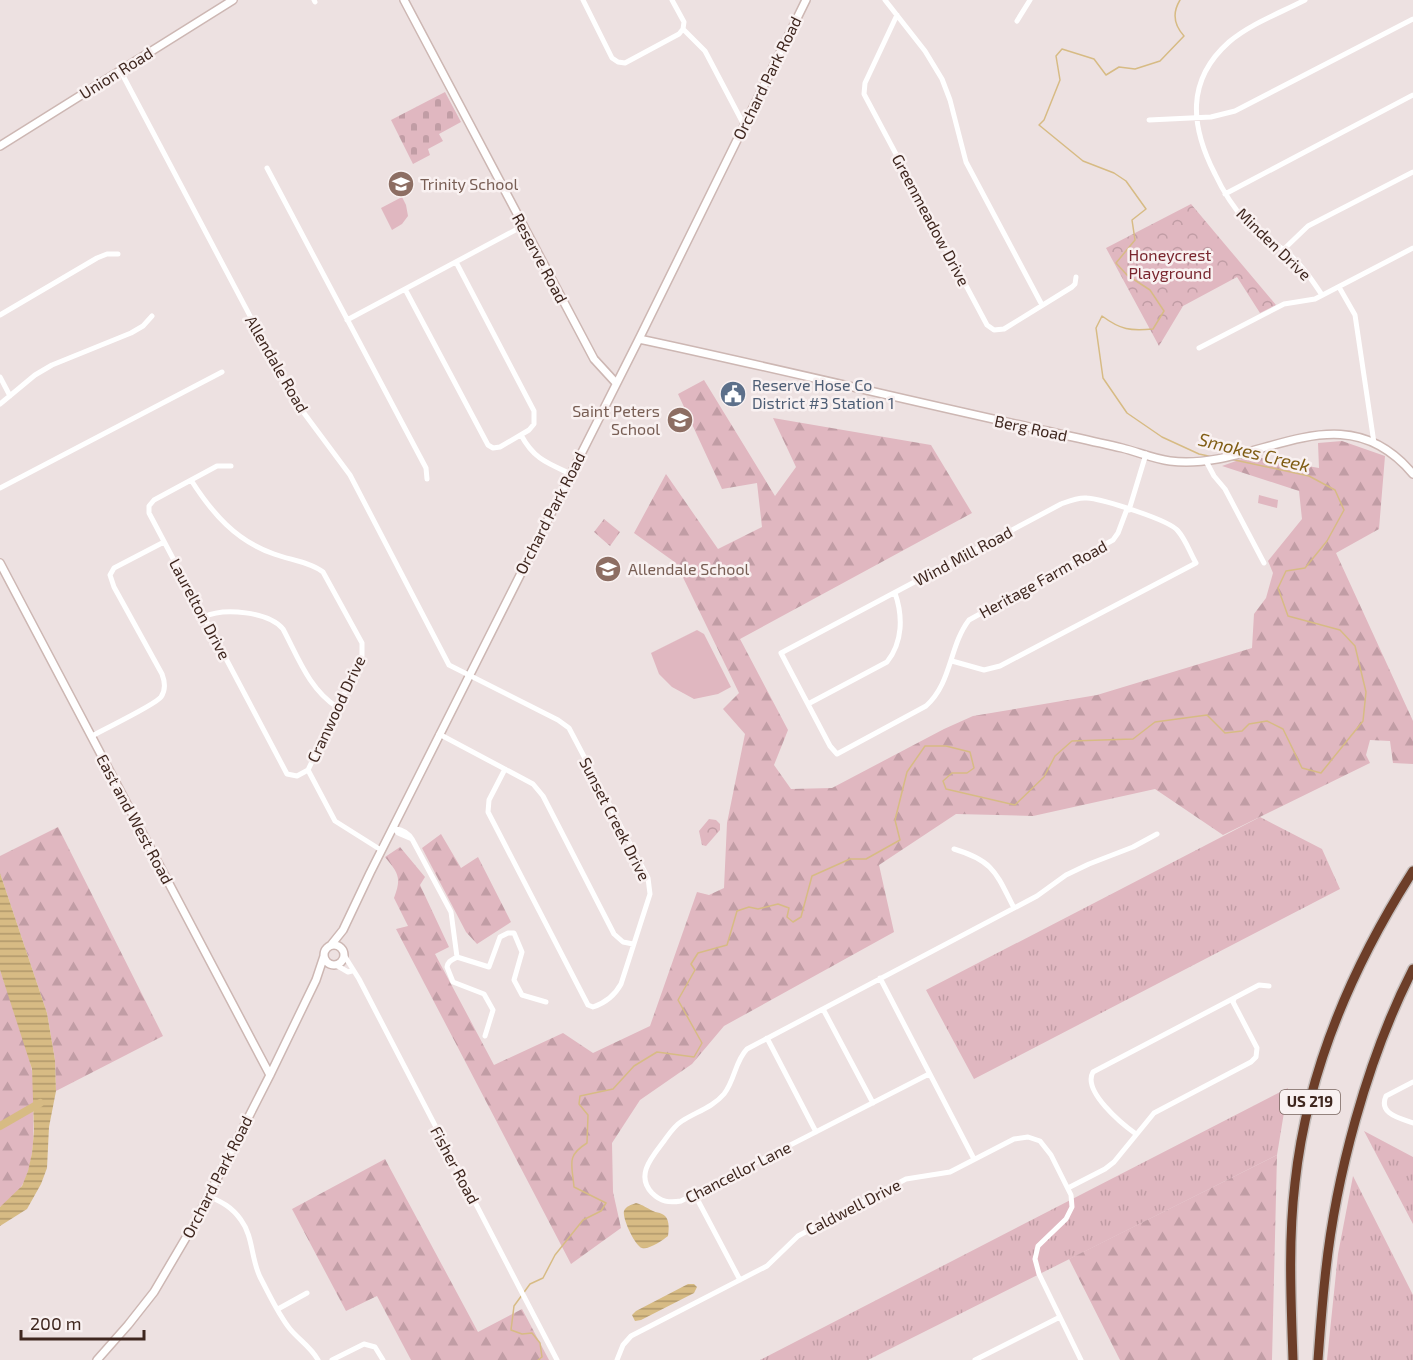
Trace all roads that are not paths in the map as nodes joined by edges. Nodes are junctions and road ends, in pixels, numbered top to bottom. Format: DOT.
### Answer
graph roads {
  1 [pos="233,0"];
  2 [pos="404,0"];
  3 [pos="583,0"];
  4 [pos="672,0"];
  5 [pos="806,0"];
  6 [pos="885,0"];
  7 [pos="1030,0"];
  8 [pos="1305,0"];
  9 [pos="897,15"];
  10 [pos="1413,19"];
  11 [pos="1017,21"];
  12 [pos="683,29"];
  13 [pos="120,70"];
  14 [pos="1413,95"];
  15 [pos="1196,118"];
  16 [pos="1149,120"];
  17 [pos="744,125"];
  18 [pos="0,146"];
  19 [pos="267,168"];
  20 [pos="1413,172"];
  21 [pos="1226,194"];
  22 [pos="523,226"];
  23 [pos="1413,248"];
  24 [pos="1283,250"];
  25 [pos="118,254"];
  26 [pos="456,262"];
  27 [pos="1076,277"];
  28 [pos="1339,286"];
  29 [pos="405,290"];
  30 [pos="1322,296"];
  31 [pos="1042,305"];
  32 [pos="0,315"];
  33 [pos="152,316"];
  34 [pos="347,320"];
  35 [pos="639,339"];
  36 [pos="1199,348"];
  37 [pos="222,372"];
  38 [pos="0,377"];
  39 [pos="615,383"];
  40 [pos="10,396"];
  41 [pos="0,404"];
  42 [pos="521,435"];
  43 [pos="1374,443"];
  44 [pos="1146,454"];
  45 [pos="1206,460"];
  46 [pos="231,466"];
  47 [pos="571,474"];
  48 [pos="1413,474"];
  49 [pos="427,479"];
  50 [pos="191,480"];
  51 [pos="0,488"];
  52 [pos="1128,509"];
  53 [pos="164,542"];
  54 [pos="0,563"];
  55 [pos="1264,563"];
  56 [pos="895,593"];
  57 [pos="204,617"];
  58 [pos="952,661"];
  59 [pos="469,675"];
  60 [pos="808,704"];
  61 [pos="337,707"];
  62 [pos="440,735"];
  63 [pos="92,736"];
  64 [pos="505,769"];
  65 [pos="308,770"];
  66 [pos="394,828"];
  67 [pos="1157,834"];
  68 [pos="954,849"];
  69 [pos="381,850"];
  70 [pos="1413,872"];
  71 [pos="1014,908"];
  72 [pos="343,930"];
  73 [pos="633,944"];
  74 [pos="331,945"];
  75 [pos="344,953"];
  76 [pos="324,956"];
  77 [pos="457,957"];
  78 [pos="334,965"];
  79 [pos="1413,969"];
  80 [pos="352,971"];
  81 [pos="880,978"];
  82 [pos="316,980"];
  83 [pos="1269,986"];
  84 [pos="1234,999"];
  85 [pos="546,1002"];
  86 [pos="823,1009"];
  87 [pos="485,1036"];
  88 [pos="767,1038"];
  89 [pos="929,1074"];
  90 [pos="270,1075"];
  91 [pos="1413,1082"];
  92 [pos="873,1103"];
  93 [pos="1413,1123"];
  94 [pos="816,1132"];
  95 [pos="1136,1134"];
  96 [pos="974,1159"];
  97 [pos="1068,1188"];
  98 [pos="695,1195"];
  99 [pos="208,1196"];
  100 [pos="740,1280"];
  101 [pos="307,1293"];
  102 [pos="278,1309"];
  103 [pos="1060,1317"];
  104 [pos="97,1360"];
  105 [pos="318,1360"];
  106 [pos="332,1360"];
  107 [pos="383,1360"];
  108 [pos="556,1360"];
  109 [pos="617,1360"];
  110 [pos="975,1360"];
  111 [pos="1081,1360"];
  112 [pos="1293,1360"];
  113 [pos="1318,1360"];
  1 -- 13 [label="main road, Union Road"];
  2 -- 22 [label="main road, Reserve Road"];
  3 -- 12 [label="street"];
  4 -- 12 [label="street"];
  5 -- 17 [label="main road, Orchard Park Road"];
  6 -- 9 [label="street"];
  7 -- 11 [label="street"];
  8 -- 15 [label="street, Minden Drive"];
  9 -- 31 [label="street"];
  9 -- 31 [label="street, Greenmeadow Drive"];
  10 -- 15 [label="street"];
  12 -- 17 [label="street"];
  13 -- 18 [label="main road, Union Road"];
  13 -- 59 [label="street, Allendale Road"];
  14 -- 21 [label="street"];
  15 -- 16 [label="street"];
  15 -- 21 [label="street, Minden Drive"];
  17 -- 35 [label="main road, Orchard Park Road"];
  19 -- 34 [label="street"];
  20 -- 24 [label="street"];
  21 -- 24 [label="street, Minden Drive"];
  22 -- 26 [label="street"];
  22 -- 39 [label="main road, Reserve Road"];
  23 -- 28 [label="street, Minden Drive"];
  24 -- 30 [label="street, Minden Drive"];
  25 -- 32 [label="street"];
  26 -- 29 [label="street"];
  26 -- 42 [label="street"];
  27 -- 31 [label="street, Greenmeadow Drive"];
  28 -- 30 [label="street, Minden Drive"];
  28 -- 43 [label="street"];
  29 -- 34 [label="street"];
  29 -- 42 [label="street"];
  30 -- 36 [label="street"];
  33 -- 40 [label="street"];
  34 -- 49 [label="street"];
  35 -- 39 [label="main road, Orchard Park Road"];
  35 -- 44 [label="main road, Berg Road"];
  37 -- 51 [label="street"];
  38 -- 40 [label="street"];
  39 -- 47 [label="main road, Orchard Park Road"];
  40 -- 41 [label="street"];
  42 -- 47 [label="street"];
  43 -- 45 [label="main road, Berg Road"];
  43 -- 48 [label="main road, Berg Road"];
  44 -- 45 [label="main road, Berg Road"];
  44 -- 52 [label="street, Heritage Farm Road"];
  45 -- 55 [label="street"];
  46 -- 50 [label="street, Laurelton Drive"];
  47 -- 59 [label="main road, Orchard Park Road"];
  50 -- 53 [label="street, Laurelton Drive"];
  50 -- 61 [label="street, Cranwood Drive"];
  52 -- 56 [label="street, Wind Mill Road"];
  52 -- 58 [label="street, Heritage Farm Road"];
  52 -- 58 [label="street, Wind Mill Road"];
  53 -- 57 [label="street, Laurelton Drive"];
  53 -- 63 [label="street"];
  54 -- 63 [label="main road, East and West Road"];
  56 -- 60 [label="street"];
  56 -- 60 [label="street, Wind Mill Road"];
  57 -- 61 [label="street"];
  57 -- 65 [label="street, Laurelton Drive"];
  58 -- 60 [label="street, Heritage Farm Road"];
  59 -- 62 [label="main road, Orchard Park Road"];
  59 -- 73 [label="street, Sunset Creek Drive"];
  61 -- 65 [label="street, Cranwood Drive"];
  62 -- 64 [label="street"];
  62 -- 66 [label="main road, Orchard Park Road"];
  63 -- 90 [label="main road, East and West Road"];
  64 -- 73 [label="street"];
  64 -- 73 [label="street, Sunset Creek Drive"];
  65 -- 69 [label="street"];
  66 -- 69 [label="main road, Orchard Park Road"];
  66 -- 77 [label="street"];
  67 -- 71 [label="street, Chancellor Lane"];
  68 -- 71 [label="street"];
  69 -- 72 [label="main road, Orchard Park Road"];
  70 -- 112 [label="highway, US 219"];
  71 -- 81 [label="street, Chancellor Lane"];
  72 -- 74 [label="main road, Orchard Park Road"];
  72 -- 75 [label="main road, Orchard Park Road"];
  74 -- 75 [label="main road"];
  74 -- 76 [label="main road"];
  75 -- 78 [label="main road"];
  75 -- 80 [label="street, Fisher Road"];
  76 -- 78 [label="main road"];
  76 -- 82 [label="main road, Orchard Park Road"];
  77 -- 85 [label="street"];
  77 -- 87 [label="street"];
  78 -- 80 [label="street"];
  78 -- 82 [label="main road, Orchard Park Road"];
  79 -- 113 [label="highway, US 219"];
  80 -- 108 [label="street, Fisher Road"];
  81 -- 86 [label="street, Chancellor Lane"];
  81 -- 89 [label="street"];
  82 -- 90 [label="main road, Orchard Park Road"];
  83 -- 84 [label="street"];
  84 -- 95 [label="street"];
  84 -- 95 [label="street"];
  86 -- 88 [label="street, Chancellor Lane"];
  86 -- 92 [label="street"];
  88 -- 94 [label="street"];
  88 -- 98 [label="street, Chancellor Lane"];
  89 -- 92 [label="street, Chancellor Lane"];
  89 -- 96 [label="street"];
  90 -- 99 [label="main road, Orchard Park Road"];
  91 -- 93 [label="street"];
  92 -- 94 [label="street, Chancellor Lane"];
  94 -- 98 [label="street, Chancellor Lane"];
  95 -- 97 [label="street"];
  96 -- 97 [label="street, Caldwell Drive"];
  96 -- 100 [label="street, Caldwell Drive"];
  97 -- 103 [label="street, Caldwell Drive"];
  98 -- 100 [label="street"];
  99 -- 102 [label="street"];
  99 -- 104 [label="main road, Orchard Park Road"];
  100 -- 109 [label="street, Caldwell Drive"];
  101 -- 102 [label="street"];
  102 -- 105 [label="street"];
  103 -- 110 [label="street"];
  103 -- 111 [label="street"];
  106 -- 107 [label="street"];
}
